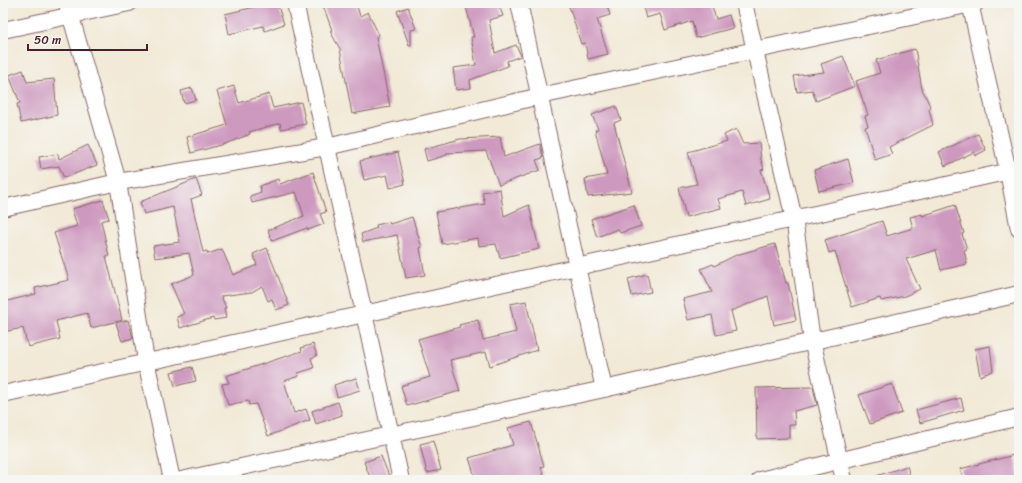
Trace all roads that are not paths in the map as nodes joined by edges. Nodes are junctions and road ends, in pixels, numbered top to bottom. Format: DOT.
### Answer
graph roads {
  1 [pos="129,3"];
  2 [pos="295,3"];
  3 [pos="519,3"];
  4 [pos="744,3"];
  5 [pos="972,3"];
  6 [pos="68,9"];
  7 [pos="3,30"];
  8 [pos="754,49"];
  9 [pos="540,96"];
  10 [pos="327,147"];
  11 [pos="1014,170"];
  12 [pos="118,182"];
  13 [pos="3,208"];
  14 [pos="794,219"];
  15 [pos="1019,229"];
  16 [pos="577,266"];
  17 [pos="1019,294"];
  18 [pos="364,314"];
  19 [pos="812,340"];
  20 [pos="146,361"];
  21 [pos="604,389"];
  22 [pos="3,394"];
  23 [pos="1019,417"];
  24 [pos="391,435"];
  25 [pos="840,460"];
  26 [pos="172,480"];
  27 [pos="181,480"];
  28 [pos="401,480"];
  29 [pos="760,480"];
  30 [pos="844,480"];
  1 -- 6 [label="street"];
  2 -- 10 [label="street"];
  3 -- 9 [label="street"];
  4 -- 8 [label="street"];
  5 -- 8 [label="street"];
  5 -- 11 [label="street"];
  6 -- 7 [label="street"];
  6 -- 12 [label="street"];
  8 -- 9 [label="street"];
  8 -- 14 [label="street"];
  9 -- 10 [label="street"];
  9 -- 16 [label="street"];
  10 -- 12 [label="street"];
  10 -- 18 [label="street"];
  11 -- 14 [label="street"];
  11 -- 15 [label="street"];
  12 -- 13 [label="street"];
  12 -- 20 [label="street"];
  14 -- 16 [label="street"];
  14 -- 19 [label="street"];
  16 -- 18 [label="street"];
  16 -- 21 [label="street"];
  17 -- 19 [label="street"];
  18 -- 20 [label="street"];
  18 -- 24 [label="street"];
  19 -- 21 [label="street"];
  19 -- 25 [label="street"];
  20 -- 22 [label="street"];
  20 -- 26 [label="street"];
  21 -- 24 [label="street"];
  23 -- 25 [label="street"];
  24 -- 27 [label="street"];
  24 -- 28 [label="street"];
  25 -- 29 [label="street"];
  25 -- 30 [label="street"];
}
